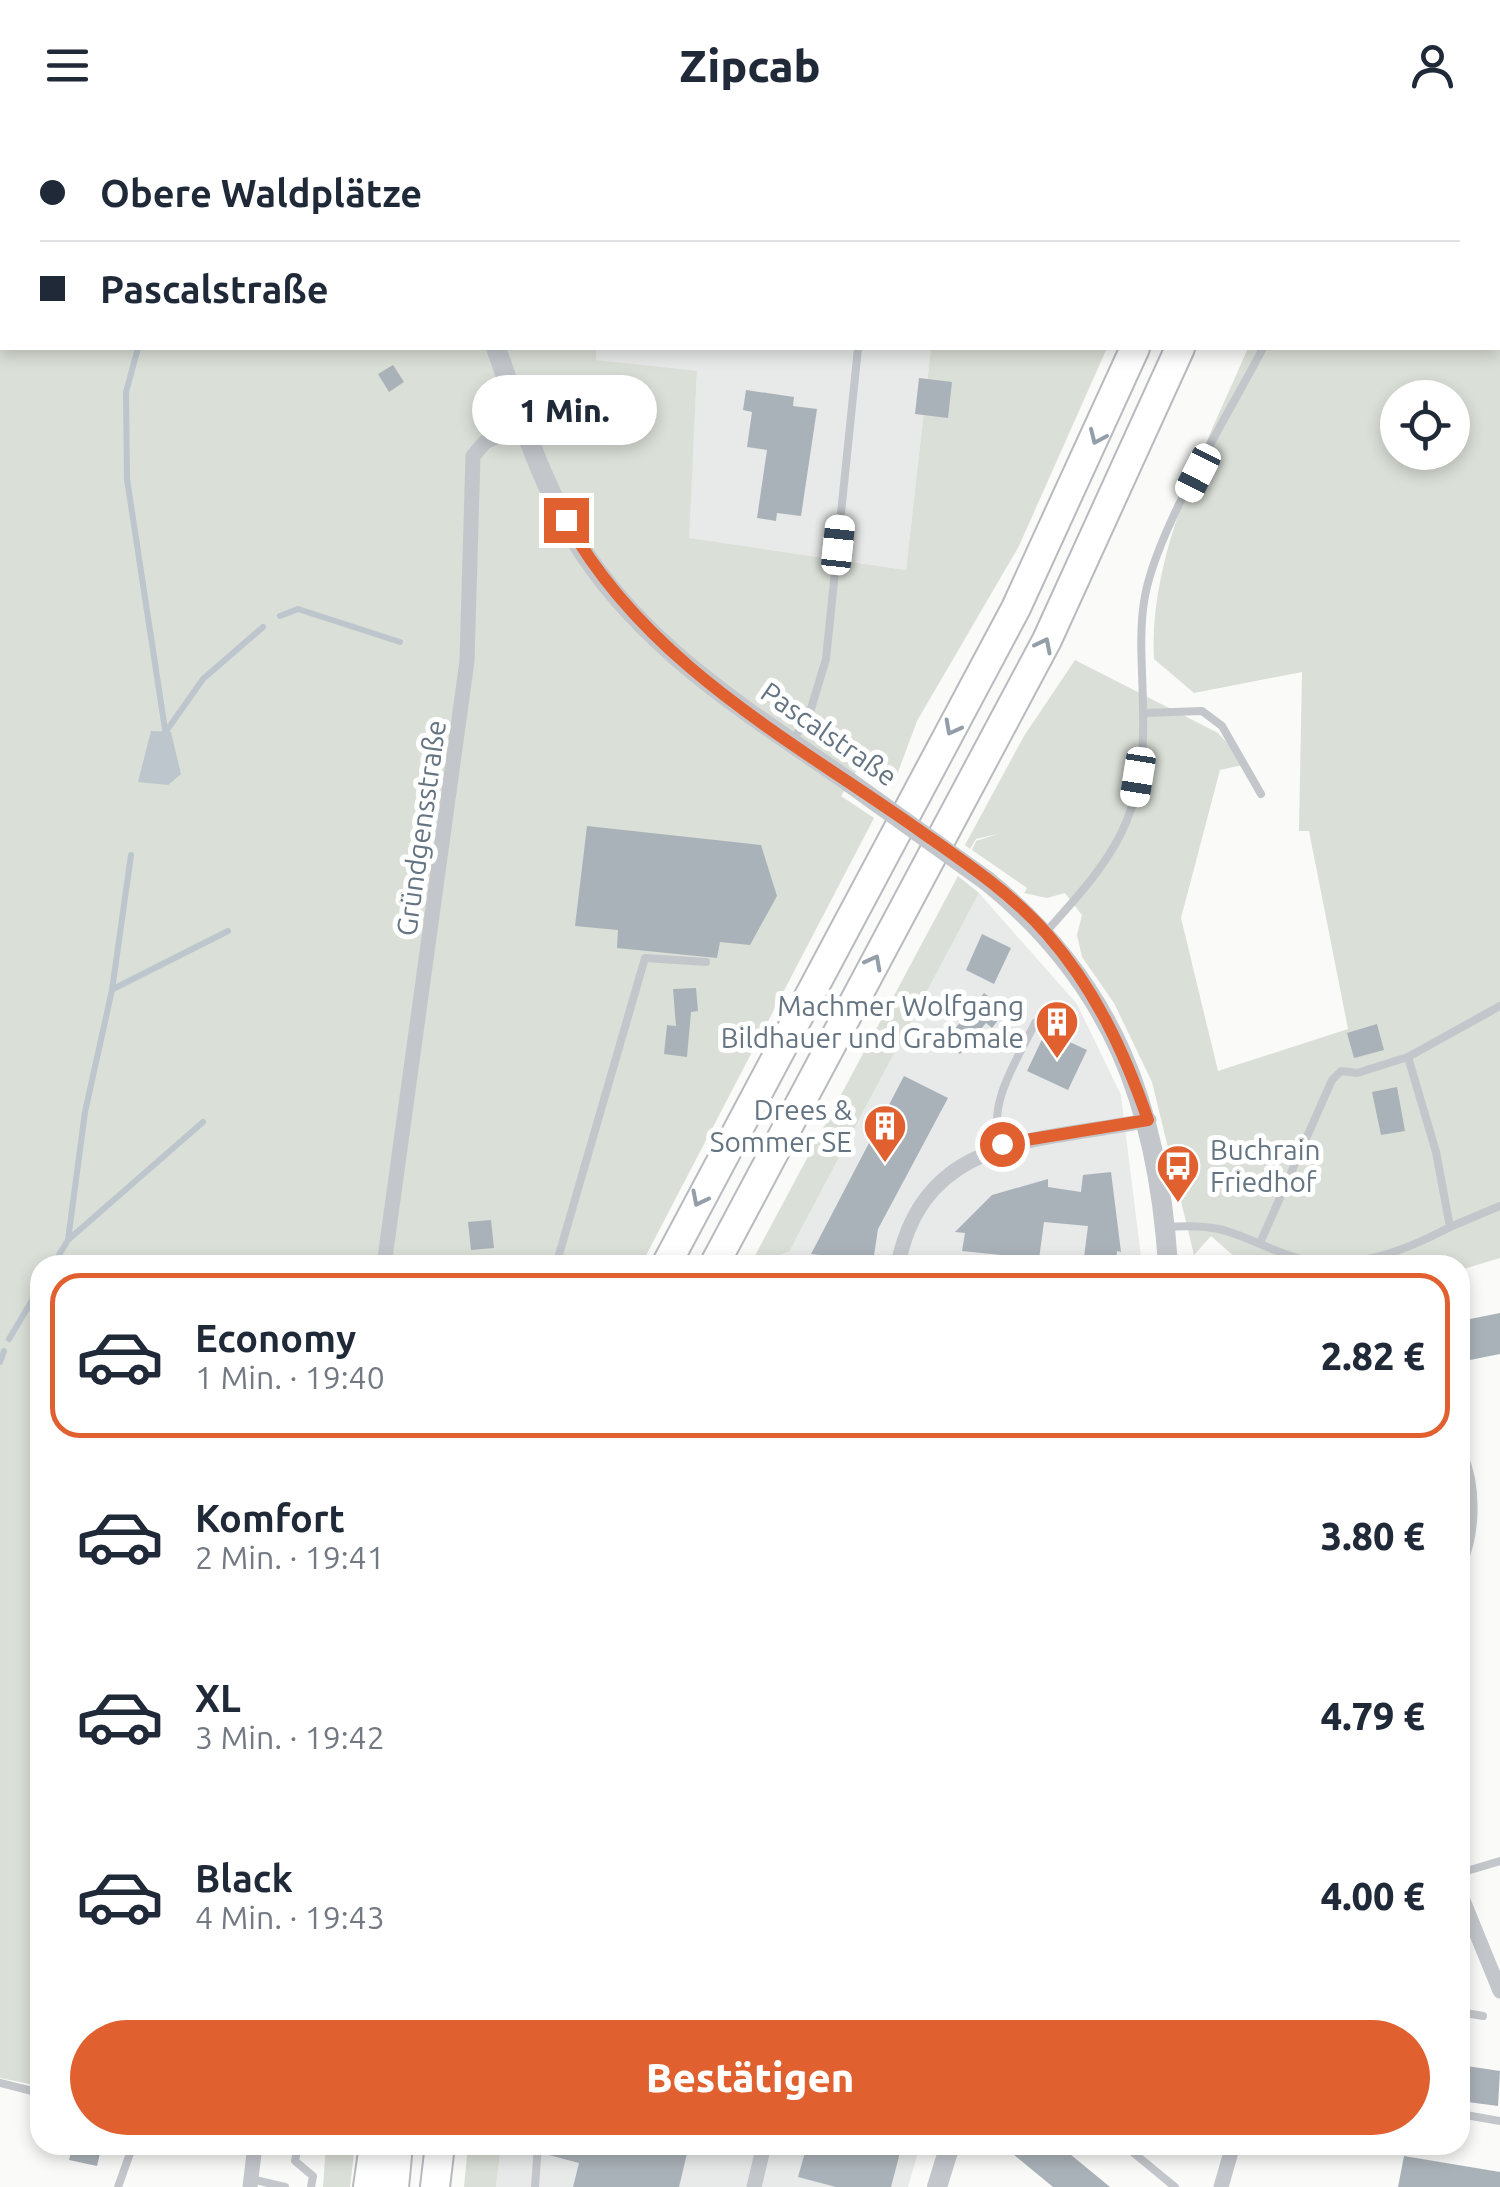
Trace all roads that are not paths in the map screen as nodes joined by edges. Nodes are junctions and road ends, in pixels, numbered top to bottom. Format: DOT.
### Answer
graph roads {
  1 [pos="497,350"];
  2 [pos="858,350"];
  3 [pos="1134,350"];
  4 [pos="1179,350"];
  5 [pos="1262,350"];
  6 [pos="524,425"];
  7 [pos="1144,713"];
  8 [pos="792,742"];
  9 [pos="1261,794"];
  10 [pos="1046,932"];
  11 [pos="706,962"];
  12 [pos="1500,1006"];
  13 [pos="1035,1023"];
  14 [pos="1408,1057"];
  15 [pos="1148,1120"];
  16 [pos="1002,1144"];
  17 [pos="1500,1206"];
  18 [pos="1166,1227"];
  19 [pos="1450,1227"];
  20 [pos="1260,1242"];
  21 [pos="385,1255"];
  22 [pos="559,1255"];
  23 [pos="671,1255"];
  24 [pos="719,1255"];
  25 [pos="901,1255"];
  26 [pos="1167,1255"];
  27 [pos="1295,1255"];
  28 [pos="1384,1255"];
  29 [pos="1500,1861"];
  30 [pos="1470,1870"];
  31 [pos="1470,1918"];
  32 [pos="1500,1991"];
  33 [pos="1470,2014"];
  34 [pos="1483,2016"];
  35 [pos="0,2083"];
  36 [pos="30,2090"];
  37 [pos="1470,2116"];
  38 [pos="1500,2120"];
  39 [pos="129,2155"];
  40 [pos="254,2155"];
  41 [pos="296,2155"];
  42 [pos="373,2155"];
  43 [pos="397,2155"];
  44 [pos="439,2155"];
  45 [pos="537,2155"];
  46 [pos="762,2155"];
  47 [pos="947,2155"];
  48 [pos="1136,2155"];
  49 [pos="1230,2155"];
  50 [pos="250,2183"];
  51 [pos="118,2187"];
  52 [pos="285,2187"];
  53 [pos="311,2187"];
  54 [pos="368,2187"];
  55 [pos="394,2187"];
  56 [pos="435,2187"];
  57 [pos="535,2187"];
  58 [pos="754,2187"];
  59 [pos="937,2187"];
  60 [pos="1175,2187"];
  61 [pos="1221,2187"];
  1 -- 6 [label="street, Pascalstraße"];
  2 -- 8 [label="lane"];
  3 -- 23 [label="highway, one-way"];
  24 -- 4 [label="highway, one-way"];
  5 -- 7 [label="lane"];
  6 -- 8 [label="street, Pascalstraße"];
  6 -- 21 [label="street, Gründgensstraße"];
  7 -- 9 [label="lane"];
  7 -- 10 [label="lane"];
  8 -- 10 [label="street, Pascalstraße, bridge"];
  10 -- 15 [label="street, Pascalstraße"];
  11 -- 22 [label="lane"];
  12 -- 14 [label="lane"];
  13 -- 16 [label="lane"];
  14 -- 19 [label="lane"];
  14 -- 20 [label="lane"];
  15 -- 16 [label="street"];
  15 -- 18 [label="street, Pascalstraße"];
  16 -- 25 [label="street"];
  17 -- 19 [label="lane"];
  18 -- 20 [label="lane"];
  18 -- 26 [label="street, Pascalstraße"];
  19 -- 28 [label="lane"];
  20 -- 27 [label="lane"];
  29 -- 30 [label="lane"];
  31 -- 32 [label="street"];
  33 -- 34 [label="lane"];
  35 -- 36 [label="lane"];
  37 -- 38 [label="lane"];
  39 -- 51 [label="lane"];
  40 -- 50 [label="street"];
  41 -- 53 [label="lane"];
  42 -- 54 [label="highway"];
  43 -- 55 [label="highway"];
  44 -- 56 [label="highway"];
  45 -- 57 [label="lane"];
  46 -- 58 [label="street"];
  47 -- 59 [label="street"];
  48 -- 60 [label="lane"];
  49 -- 61 [label="street"];
  50 -- 52 [label="lane"];
}
